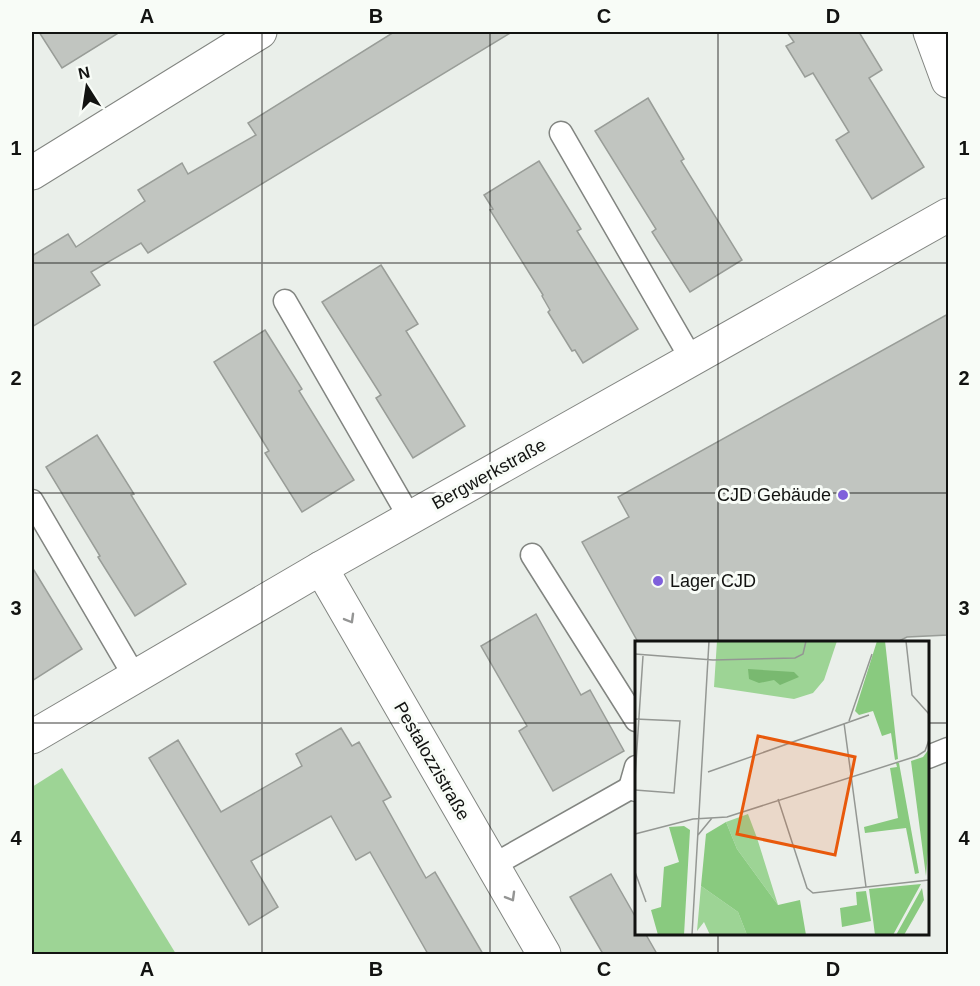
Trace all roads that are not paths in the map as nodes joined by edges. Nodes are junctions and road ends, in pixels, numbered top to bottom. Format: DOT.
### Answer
graph roads {
  1 [pos="260,32"];
  2 [pos="930,32"];
  3 [pos="948,81"];
  4 [pos="561,133"];
  5 [pos="32,173"];
  6 [pos="948,215"];
  7 [pos="285,302"];
  8 [pos="692,360"];
  9 [pos="32,501"];
  10 [pos="410,518"];
  11 [pos="532,555"];
  12 [pos="321,568"];
  13 [pos="135,677"];
  14 [pos="635,718"];
  15 [pos="32,737"];
  16 [pos="948,749"];
  17 [pos="929,756"];
  18 [pos="634,782"];
  19 [pos="492,866"];
  20 [pos="544,954"];
  1 -- 5 [label="street"];
  2 -- 3 [label="street"];
  4 -- 8 [label="lane"];
  6 -- 8 [label="street, Bergwerkstraße"];
  7 -- 10 [label="lane"];
  8 -- 10 [label="street, Bergwerkstraße"];
  9 -- 13 [label="lane"];
  10 -- 12 [label="street, Bergwerkstraße"];
  11 -- 14 [label="lane"];
  12 -- 13 [label="street, Bergwerkstraße"];
  12 -- 19 [label="street, Pestalozzistraße, one-way"];
  13 -- 15 [label="street, Bergwerkstraße"];
  16 -- 17 [label="lane"];
  18 -- 19 [label="lane"];
  19 -- 20 [label="street, Pestalozzistraße, one-way"];
}
